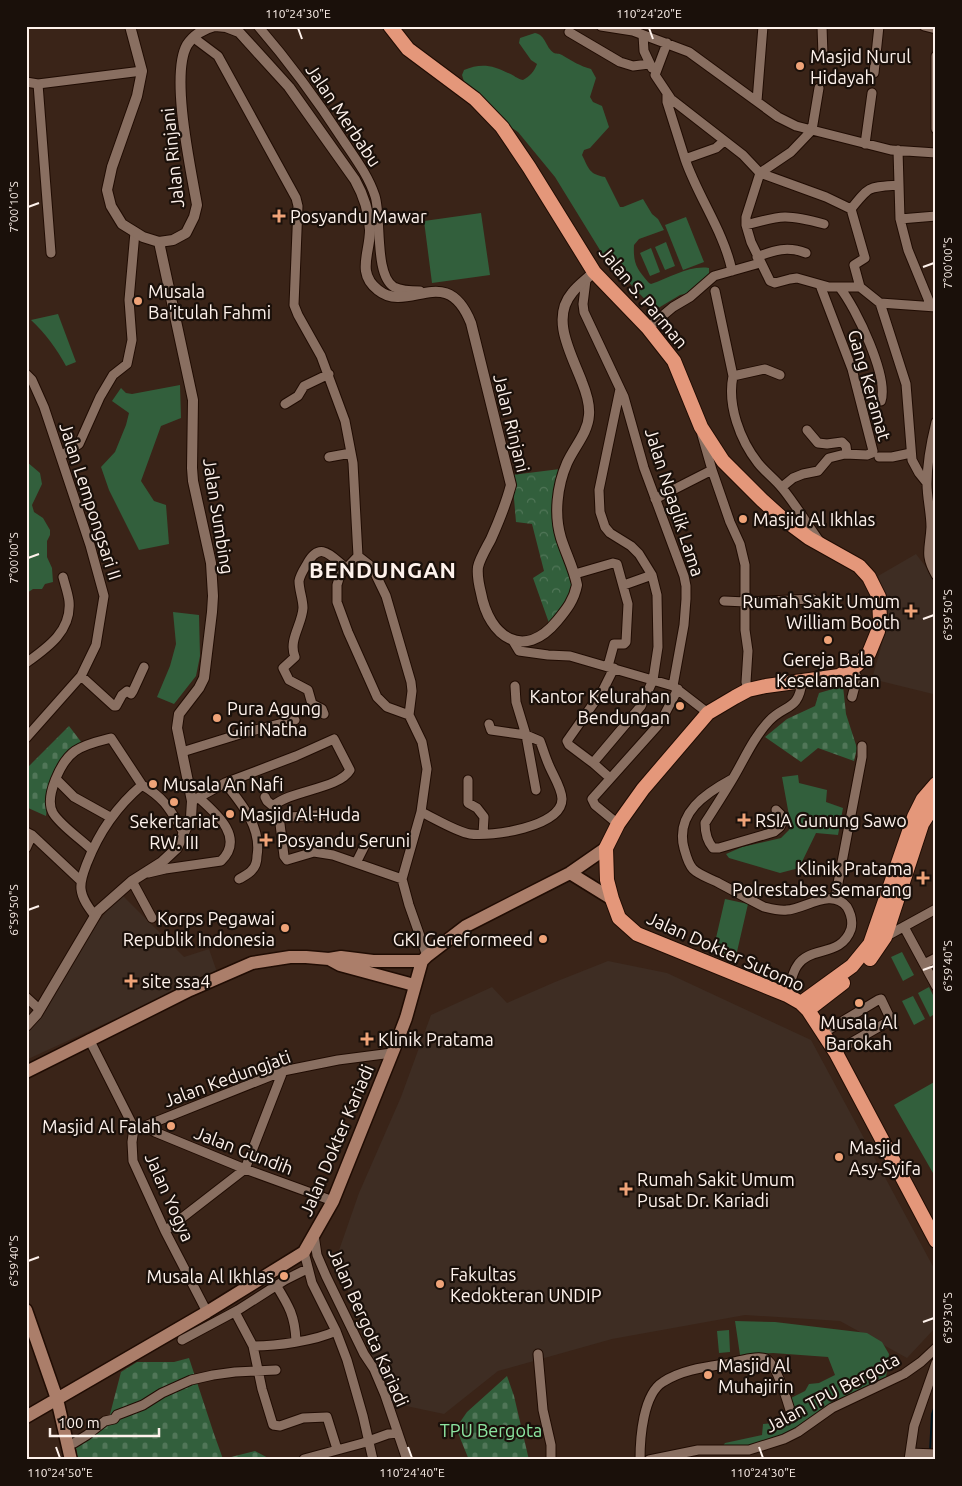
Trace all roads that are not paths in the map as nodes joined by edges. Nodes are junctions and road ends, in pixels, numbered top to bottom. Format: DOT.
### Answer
graph roads {
  1 [pos="130,26"];
  2 [pos="215,26"];
  3 [pos="258,26"];
  4 [pos="390,26"];
  5 [pos="601,26"];
  6 [pos="763,26"];
  7 [pos="822,26"];
  8 [pos="879,26"];
  9 [pos="924,26"];
  10 [pos="936,29"];
  11 [pos="569,32"];
  12 [pos="643,35"];
  13 [pos="194,38"];
  14 [pos="667,43"];
  15 [pos="822,56"];
  16 [pos="936,56"];
  17 [pos="649,64"];
  18 [pos="142,71"];
  19 [pos="874,73"];
  20 [pos="655,74"];
  21 [pos="26,82"];
  22 [pos="38,84"];
  23 [pos="935,84"];
  24 [pos="819,88"];
  25 [pos="872,93"];
  26 [pos="667,94"];
  27 [pos="757,101"];
  28 [pos="936,129"];
  29 [pos="812,130"];
  30 [pos="724,141"];
  31 [pos="865,144"];
  32 [pos="898,150"];
  33 [pos="936,152"];
  34 [pos="686,159"];
  35 [pos="760,173"];
  36 [pos="899,185"];
  37 [pos="851,209"];
  38 [pos="936,216"];
  39 [pos="900,219"];
  40 [pos="824,224"];
  41 [pos="746,226"];
  42 [pos="135,232"];
  43 [pos="159,242"];
  44 [pos="380,249"];
  45 [pos="368,252"];
  46 [pos="51,253"];
  47 [pos="806,253"];
  48 [pos="759,260"];
  49 [pos="732,271"];
  50 [pos="590,276"];
  51 [pos="820,285"];
  52 [pos="860,287"];
  53 [pos="840,288"];
  54 [pos="715,291"];
  55 [pos="427,292"];
  56 [pos="880,302"];
  57 [pos="933,306"];
  58 [pos="648,328"];
  59 [pos="26,374"];
  60 [pos="329,374"];
  61 [pos="780,375"];
  62 [pos="733,376"];
  63 [pos="620,388"];
  64 [pos="881,401"];
  65 [pos="285,404"];
  66 [pos="936,422"];
  67 [pos="700,427"];
  68 [pos="807,430"];
  69 [pos="351,453"];
  70 [pos="911,453"];
  71 [pos="847,454"];
  72 [pos="61,456"];
  73 [pos="329,457"];
  74 [pos="880,458"];
  75 [pos="712,470"];
  76 [pos="927,483"];
  77 [pos="782,487"];
  78 [pos="655,499"];
  79 [pos="933,526"];
  80 [pos="821,544"];
  81 [pos="358,556"];
  82 [pos="346,568"];
  83 [pos="575,574"];
  84 [pos="652,575"];
  85 [pos="936,575"];
  86 [pos="64,577"];
  87 [pos="624,585"];
  88 [pos="813,599"];
  89 [pos="724,600"];
  90 [pos="746,602"];
  91 [pos="513,641"];
  92 [pos="26,663"];
  93 [pos="144,667"];
  94 [pos="611,667"];
  95 [pos="853,668"];
  96 [pos="81,676"];
  97 [pos="652,680"];
  98 [pos="802,681"];
  99 [pos="515,686"];
  100 [pos="676,687"];
  101 [pos="748,690"];
  102 [pos="852,697"];
  103 [pos="324,714"];
  104 [pos="409,714"];
  105 [pos="708,714"];
  106 [pos="295,720"];
  107 [pos="489,724"];
  108 [pos="526,735"];
  109 [pos="26,738"];
  110 [pos="862,746"];
  111 [pos="182,752"];
  112 [pos="593,763"];
  113 [pos="610,778"];
  114 [pos="56,779"];
  115 [pos="468,780"];
  116 [pos="732,780"];
  117 [pos="225,783"];
  118 [pos="936,784"];
  119 [pos="142,785"];
  120 [pos="536,790"];
  121 [pos="266,797"];
  122 [pos="195,800"];
  123 [pos="273,806"];
  124 [pos="934,808"];
  125 [pos="776,810"];
  126 [pos="421,812"];
  127 [pos="327,814"];
  128 [pos="110,817"];
  129 [pos="278,818"];
  130 [pos="618,824"];
  131 [pos="29,833"];
  132 [pos="184,833"];
  133 [pos="483,834"];
  134 [pos="366,843"];
  135 [pos="26,848"];
  136 [pos="606,848"];
  137 [pos="92,850"];
  138 [pos="356,863"];
  139 [pos="903,865"];
  140 [pos="570,873"];
  141 [pos="136,878"];
  142 [pos="239,879"];
  143 [pos="402,879"];
  144 [pos="81,881"];
  145 [pos="612,899"];
  146 [pos="835,899"];
  147 [pos="936,909"];
  148 [pos="95,916"];
  149 [pos="152,918"];
  150 [pos="904,927"];
  151 [pos="885,937"];
  152 [pos="329,958"];
  153 [pos="936,958"];
  154 [pos="424,959"];
  155 [pos="924,964"];
  156 [pos="414,986"];
  157 [pos="936,986"];
  158 [pos="787,995"];
  159 [pos="26,997"];
  160 [pos="805,1006"];
  161 [pos="39,1009"];
  162 [pos="26,1026"];
  163 [pos="823,1033"];
  164 [pos="89,1040"];
  165 [pos="835,1052"];
  166 [pos="392,1053"];
  167 [pos="26,1072"];
  168 [pos="283,1072"];
  169 [pos="145,1126"];
  170 [pos="134,1128"];
  171 [pos="245,1169"];
  172 [pos="333,1201"];
  173 [pos="165,1231"];
  174 [pos="314,1235"];
  175 [pos="936,1241"];
  176 [pos="304,1252"];
  177 [pos="307,1269"];
  178 [pos="276,1285"];
  179 [pos="26,1310"];
  180 [pos="207,1312"];
  181 [pos="235,1312"];
  182 [pos="336,1331"];
  183 [pos="182,1340"];
  184 [pos="296,1341"];
  185 [pos="253,1346"];
  186 [pos="936,1348"];
  187 [pos="538,1354"];
  188 [pos="936,1363"];
  189 [pos="276,1370"];
  190 [pos="258,1372"];
  191 [pos="57,1399"];
  192 [pos="790,1410"];
  193 [pos="26,1417"];
  194 [pos="398,1433"];
  195 [pos="369,1441"];
  196 [pos="68,1445"];
  197 [pos="337,1449"];
  198 [pos="698,1450"];
  199 [pos="936,1454"];
  200 [pos="911,1455"];
  201 [pos="304,1459"];
  202 [pos="71,1460"];
  203 [pos="373,1460"];
  204 [pos="407,1460"];
  205 [pos="550,1460"];
  206 [pos="640,1460"];
  207 [pos="649,1460"];
  208 [pos="692,1460"];
  1 -- 18 [label="street, Jalan Rinjani"];
  2 -- 13 [label="street, Jalan Rinjani"];
  2 -- 45 [label="street, Jalan Rinjani"];
  3 -- 44 [label="street, Jalan Merbabu"];
  4 -- 50 [label="highway, Jalan S. Parman"];
  5 -- 12 [label="street"];
  6 -- 27 [label="street"];
  7 -- 15 [label="street"];
  8 -- 19 [label="street"];
  9 -- 10 [label="street"];
  11 -- 17 [label="street"];
  12 -- 14 [label="street"];
  12 -- 17 [label="street"];
  13 -- 43 [label="street, Jalan Rinjani"];
  13 -- 60 [label="street"];
  14 -- 20 [label="street"];
  14 -- 27 [label="street"];
  16 -- 23 [label="street"];
  17 -- 20 [label="street"];
  18 -- 22 [label="street"];
  18 -- 42 [label="street, Jalan Rinjani"];
  20 -- 26 [label="street"];
  21 -- 22 [label="street"];
  22 -- 46 [label="street"];
  23 -- 28 [label="street"];
  24 -- 29 [label="street"];
  25 -- 31 [label="street"];
  26 -- 30 [label="street"];
  26 -- 34 [label="street"];
  27 -- 29 [label="street"];
  29 -- 31 [label="street"];
  29 -- 35 [label="street"];
  30 -- 34 [label="street"];
  30 -- 35 [label="street"];
  31 -- 32 [label="street"];
  32 -- 33 [label="street"];
  32 -- 36 [label="street"];
  34 -- 49 [label="street"];
  35 -- 37 [label="street"];
  35 -- 41 [label="street"];
  36 -- 37 [label="street"];
  36 -- 39 [label="street"];
  37 -- 52 [label="street"];
  38 -- 39 [label="street"];
  39 -- 57 [label="street"];
  40 -- 41 [label="street"];
  41 -- 48 [label="street"];
  42 -- 43 [label="street, Jalan Rinjani"];
  42 -- 72 [label="street"];
  43 -- 111 [label="street, Jalan Sumbing"];
  44 -- 45 [label="street"];
  44 -- 55 [label="street, Jalan Merbabu"];
  45 -- 55 [label="street, Jalan Rinjani"];
  47 -- 48 [label="street"];
  48 -- 49 [label="street"];
  48 -- 51 [label="street"];
  49 -- 58 [label="street"];
  50 -- 58 [label="highway, Jalan S. Parman"];
  50 -- 63 [label="street, Jalan Ngaglik Lama"];
  50 -- 83 [label="street"];
  51 -- 53 [label="street"];
  51 -- 71 [label="street, Gang Keramat"];
  52 -- 53 [label="street"];
  52 -- 56 [label="street"];
  53 -- 64 [label="street"];
  54 -- 62 [label="street"];
  55 -- 91 [label="street, Jalan Rinjani"];
  56 -- 57 [label="street"];
  56 -- 70 [label="street"];
  58 -- 67 [label="highway, Jalan S. Parman"];
  59 -- 72 [label="street, Jalan Lempongsari II"];
  60 -- 65 [label="street"];
  60 -- 69 [label="street"];
  61 -- 62 [label="street"];
  62 -- 77 [label="street"];
  63 -- 78 [label="street, Jalan Ngaglik Lama"];
  63 -- 84 [label="street"];
  66 -- 76 [label="street"];
  67 -- 75 [label="street"];
  67 -- 80 [label="highway, Jalan S. Parman"];
  68 -- 71 [label="street"];
  69 -- 73 [label="street"];
  69 -- 81 [label="street"];
  70 -- 74 [label="street"];
  70 -- 76 [label="street"];
  71 -- 77 [label="street, Gang Keramat"];
  72 -- 96 [label="street, Jalan Lempongsari II"];
  75 -- 78 [label="street"];
  75 -- 90 [label="street"];
  76 -- 79 [label="street"];
  77 -- 80 [label="street"];
  78 -- 100 [label="street, Jalan Ngaglik Lama"];
  79 -- 85 [label="street"];
  80 -- 95 [label="highway, Jalan S. Parman"];
  81 -- 82 [label="street"];
  81 -- 104 [label="street"];
  82 -- 103 [label="street"];
  82 -- 104 [label="street"];
  83 -- 87 [label="street"];
  83 -- 91 [label="street"];
  84 -- 87 [label="street"];
  84 -- 97 [label="street"];
  86 -- 92 [label="street"];
  87 -- 94 [label="street"];
  88 -- 90 [label="street"];
  89 -- 90 [label="street"];
  90 -- 101 [label="street"];
  91 -- 94 [label="street"];
  93 -- 96 [label="street"];
  94 -- 97 [label="street"];
  94 -- 112 [label="street"];
  95 -- 98 [label="highway, Jalan S. Parman"];
  95 -- 102 [label="street"];
  96 -- 109 [label="street, Jalan Lempongsari II"];
  97 -- 100 [label="street"];
  97 -- 112 [label="street"];
  98 -- 101 [label="highway, Jalan S. Parman"];
  98 -- 116 [label="street"];
  99 -- 108 [label="street"];
  100 -- 105 [label="street"];
  100 -- 113 [label="street, Jalan Ngaglik Lama"];
  101 -- 105 [label="highway, Jalan S. Parman"];
  104 -- 126 [label="street"];
  105 -- 130 [label="highway, Jalan S. Parman"];
  106 -- 111 [label="street"];
  107 -- 108 [label="street"];
  108 -- 120 [label="street"];
  108 -- 133 [label="street"];
  110 -- 146 [label="street"];
  111 -- 122 [label="street, Jalan Sumbing"];
  112 -- 113 [label="street"];
  113 -- 130 [label="street, Jalan Ngaglik Lama"];
  114 -- 119 [label="street"];
  114 -- 128 [label="street"];
  114 -- 137 [label="street"];
  115 -- 133 [label="street"];
  116 -- 125 [label="street"];
  116 -- 146 [label="street"];
  117 -- 122 [label="street"];
  117 -- 123 [label="street"];
  117 -- 142 [label="street"];
  118 -- 139 [label="highway"];
  119 -- 128 [label="street"];
  119 -- 132 [label="street"];
  121 -- 123 [label="street"];
  122 -- 132 [label="street, Jalan Sumbing"];
  122 -- 141 [label="street"];
  123 -- 129 [label="street"];
  124 -- 139 [label="highway"];
  126 -- 133 [label="street"];
  126 -- 143 [label="street"];
  127 -- 129 [label="street"];
  128 -- 137 [label="street"];
  129 -- 138 [label="street"];
  130 -- 136 [label="highway, Jalan S. Parman"];
  131 -- 135 [label="street"];
  131 -- 144 [label="street"];
  132 -- 141 [label="street, Jalan Sumbing"];
  134 -- 138 [label="street"];
  136 -- 140 [label="main road"];
  136 -- 145 [label="highway, Jalan Dokter Sutomo"];
  137 -- 144 [label="street"];
  138 -- 143 [label="street"];
  139 -- 151 [label="highway"];
  139 -- 160 [label="highway"];
  140 -- 145 [label="main road"];
  140 -- 154 [label="main road"];
  141 -- 148 [label="street, Jalan Sumbing"];
  141 -- 149 [label="street"];
  143 -- 154 [label="street"];
  144 -- 148 [label="street"];
  145 -- 158 [label="highway, Jalan Dokter Sutomo"];
  146 -- 158 [label="street"];
  147 -- 150 [label="street"];
  148 -- 161 [label="street, Jalan Sumbing"];
  150 -- 151 [label="street"];
  150 -- 155 [label="street"];
  151 -- 160 [label="highway"];
  152 -- 154 [label="main road"];
  152 -- 156 [label="main road"];
  152 -- 164 [label="main road"];
  153 -- 155 [label="street"];
  154 -- 156 [label="main road, Jalan Dokter Kariadi"];
  155 -- 157 [label="street"];
  156 -- 166 [label="main road, Jalan Dokter Kariadi"];
  158 -- 160 [label="highway, Jalan Dokter Sutomo"];
  159 -- 161 [label="street"];
  160 -- 163 [label="highway, Jalan Dokter Sutomo"];
  161 -- 162 [label="street, Jalan Sumbing"];
  163 -- 165 [label="highway, Jalan Dokter Sutomo"];
  163 -- 165 [label="street"];
  164 -- 167 [label="main road"];
  164 -- 170 [label="street"];
  165 -- 175 [label="highway, Jalan Dokter Sutomo"];
  166 -- 168 [label="street, Jalan Kedungjati"];
  166 -- 172 [label="main road, Jalan Dokter Kariadi"];
  168 -- 169 [label="street, Jalan Kedungjati"];
  168 -- 171 [label="street"];
  169 -- 170 [label="street, Jalan Kedungjati"];
  169 -- 171 [label="street, Jalan Gundih"];
  170 -- 173 [label="street, Jalan Yogya"];
  171 -- 172 [label="street, Jalan Gundih"];
  171 -- 173 [label="street"];
  172 -- 174 [label="main road, Jalan Dokter Kariadi"];
  173 -- 180 [label="street, Jalan Yogya"];
  174 -- 176 [label="main road, Jalan Dokter Kariadi"];
  174 -- 194 [label="street, Jalan Bergota Kariadi"];
  176 -- 177 [label="street"];
  176 -- 180 [label="main road, Jalan Dokter Kariadi"];
  177 -- 178 [label="street"];
  177 -- 182 [label="street"];
  178 -- 181 [label="street"];
  178 -- 184 [label="street"];
  179 -- 191 [label="main road"];
  180 -- 191 [label="main road, Jalan Dokter Kariadi"];
  181 -- 183 [label="street"];
  181 -- 185 [label="street"];
  182 -- 184 [label="street"];
  182 -- 195 [label="street"];
  184 -- 185 [label="street"];
  185 -- 190 [label="street"];
  186 -- 198 [label="street, Jalan TPU Bergota"];
  187 -- 205 [label="street"];
  188 -- 200 [label="street"];
  189 -- 190 [label="street"];
  190 -- 196 [label="street"];
  190 -- 197 [label="street"];
  191 -- 193 [label="main road, Jalan Dokter Kariadi"];
  191 -- 196 [label="main road"];
  192 -- 206 [label="street"];
  194 -- 195 [label="street"];
  194 -- 204 [label="street, Jalan Bergota Kariadi"];
  195 -- 197 [label="street"];
  195 -- 203 [label="street"];
  196 -- 202 [label="main road"];
  197 -- 201 [label="street"];
  198 -- 207 [label="street, Jalan TPU Bergota"];
  198 -- 208 [label="street"];
  199 -- 200 [label="street"];
}
